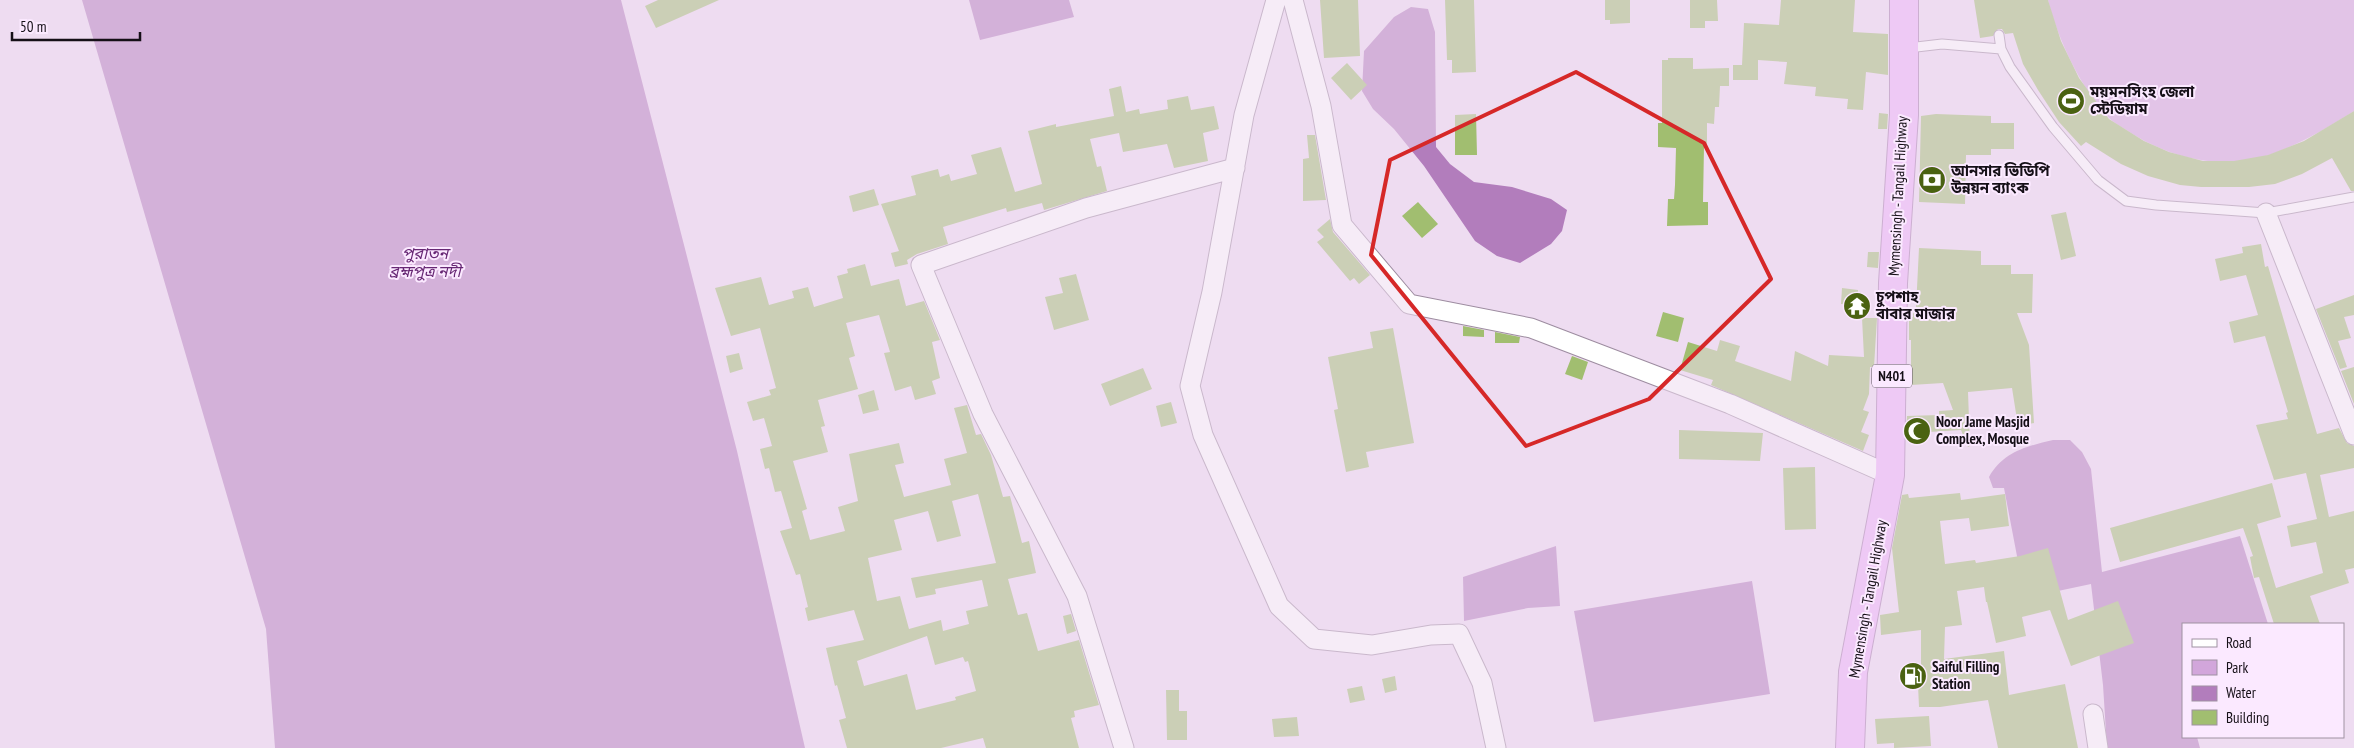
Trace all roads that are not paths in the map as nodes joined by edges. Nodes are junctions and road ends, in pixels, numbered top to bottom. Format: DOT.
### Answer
graph roads {
  1 [pos="1276,0"];
  2 [pos="1293,0"];
  3 [pos="1904,0"];
  4 [pos="1998,35"];
  5 [pos="2001,48"];
  6 [pos="1903,49"];
  7 [pos="1234,168"];
  8 [pos="2354,198"];
  9 [pos="2266,213"];
  10 [pos="2350,411"];
  11 [pos="2354,436"];
  12 [pos="1890,475"];
  13 [pos="2093,714"];
  14 [pos="1124,748"];
  15 [pos="1496,748"];
  16 [pos="1850,748"];
  17 [pos="2098,748"];
  1 -- 7 [label="street"];
  2 -- 12 [label="street"];
  3 -- 6 [label="highway, Mymensingh - Tangail Highway / N401"];
  4 -- 5 [label="lane"];
  5 -- 6 [label="lane"];
  5 -- 9 [label="lane"];
  6 -- 12 [label="highway, Mymensingh - Tangail Highway / N401"];
  7 -- 14 [label="street"];
  7 -- 15 [label="street"];
  8 -- 9 [label="lane"];
  9 -- 10 [label="street"];
  10 -- 11 [label="street"];
  12 -- 16 [label="highway, Mymensingh - Tangail Highway / N401"];
  13 -- 17 [label="street"];
}
